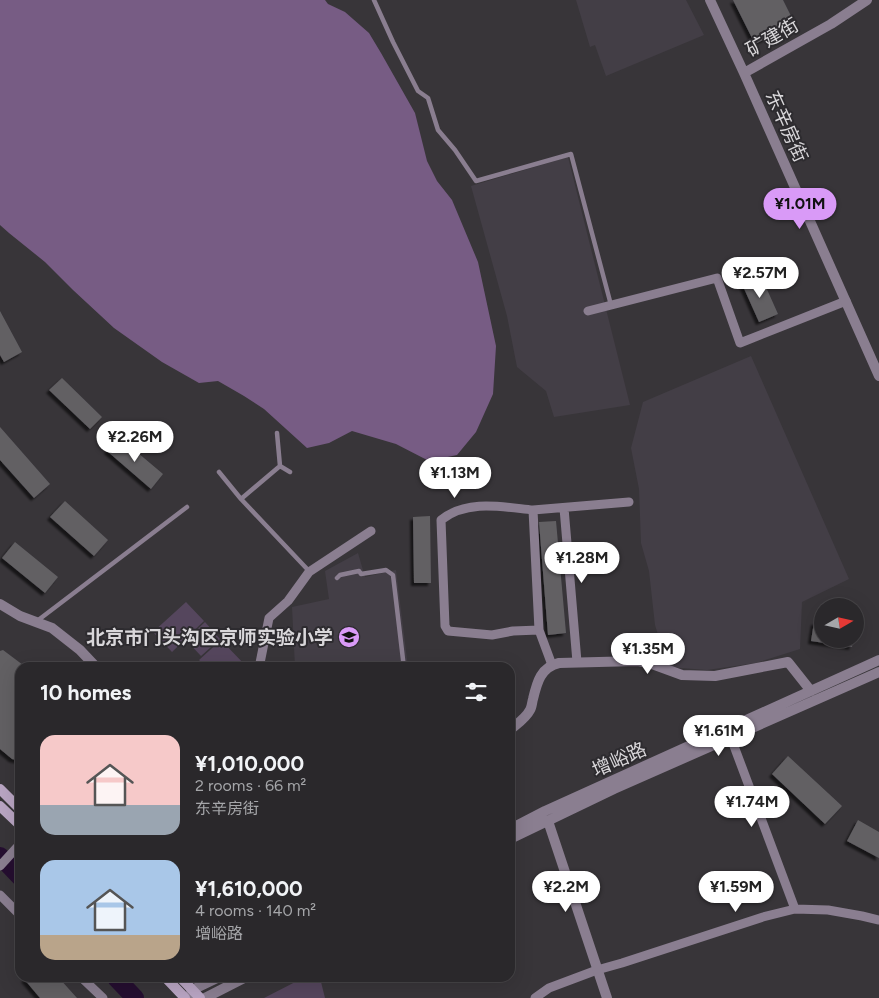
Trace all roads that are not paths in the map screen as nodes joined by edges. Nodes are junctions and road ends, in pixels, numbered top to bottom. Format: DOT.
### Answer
graph roads {
  1 [pos="374,0"];
  2 [pos="710,0"];
  3 [pos="868,0"];
  4 [pos="744,73"];
  5 [pos="846,301"];
  6 [pos="611,305"];
  7 [pos="588,311"];
  8 [pos="879,376"];
  9 [pos="277,433"];
  10 [pos="280,466"];
  11 [pos="219,472"];
  12 [pos="290,472"];
  13 [pos="241,499"];
  14 [pos="629,502"];
  15 [pos="187,507"];
  16 [pos="564,508"];
  17 [pos="533,510"];
  18 [pos="371,531"];
  19 [pos="310,572"];
  20 [pos="337,578"];
  21 [pos="0,604"];
  22 [pos="36,622"];
  23 [pos="539,630"];
  24 [pos="879,660"];
  25 [pos="91,662"];
  26 [pos="260,662"];
  27 [pos="403,662"];
  28 [pos="577,662"];
  29 [pos="552,665"];
  30 [pos="879,672"];
  31 [pos="811,691"];
  32 [pos="515,726"];
  33 [pos="731,738"];
  34 [pos="0,789"];
  35 [pos="15,804"];
  36 [pos="0,806"];
  37 [pos="15,821"];
  38 [pos="548,821"];
  39 [pos="515,826"];
  40 [pos="515,837"];
  41 [pos="15,849"];
  42 [pos="0,866"];
  43 [pos="0,895"];
  44 [pos="794,909"];
  45 [pos="15,910"];
  46 [pos="879,920"];
  47 [pos="597,970"];
  48 [pos="86,982"];
  49 [pos="170,982"];
  50 [pos="184,982"];
  51 [pos="210,982"];
  52 [pos="236,982"];
  53 [pos="191,994"];
  54 [pos="103,998"];
  55 [pos="185,998"];
  56 [pos="200,998"];
  57 [pos="205,998"];
  58 [pos="535,998"];
  59 [pos="607,998"];
  1 -- 6 [label="lane"];
  2 -- 4 [label="street, 东辛房街"];
  3 -- 4 [label="street, 矿建街"];
  4 -- 5 [label="street, 东辛房街"];
  5 -- 6 [label="street"];
  5 -- 8 [label="street, 东辛房街"];
  6 -- 7 [label="street"];
  9 -- 10 [label="lane"];
  10 -- 12 [label="lane"];
  10 -- 13 [label="lane"];
  11 -- 13 [label="lane"];
  13 -- 19 [label="lane"];
  14 -- 16 [label="street"];
  15 -- 22 [label="lane"];
  16 -- 17 [label="street"];
  16 -- 28 [label="street"];
  17 -- 23 [label="street"];
  17 -- 23 [label="street"];
  18 -- 19 [label="street"];
  19 -- 26 [label="street"];
  20 -- 27 [label="lane"];
  21 -- 22 [label="street"];
  22 -- 25 [label="street"];
  23 -- 29 [label="street"];
  24 -- 31 [label="street, 增峪路"];
  28 -- 29 [label="street"];
  28 -- 31 [label="street"];
  29 -- 32 [label="street"];
  30 -- 33 [label="street, 增峪路"];
  31 -- 39 [label="street, 增峪路"];
  33 -- 38 [label="street, 增峪路"];
  33 -- 44 [label="street"];
  34 -- 35 [label="main road"];
  36 -- 37 [label="main road"];
  38 -- 40 [label="street, 增峪路"];
  38 -- 47 [label="street"];
  41 -- 42 [label="street"];
  43 -- 45 [label="street"];
  44 -- 46 [label="street"];
  44 -- 47 [label="street"];
  47 -- 58 [label="street"];
  47 -- 59 [label="street"];
  48 -- 54 [label="street"];
  49 -- 55 [label="main road"];
  50 -- 53 [label="main road"];
  51 -- 53 [label="street"];
  52 -- 57 [label="street"];
  53 -- 56 [label="main road"];
}
